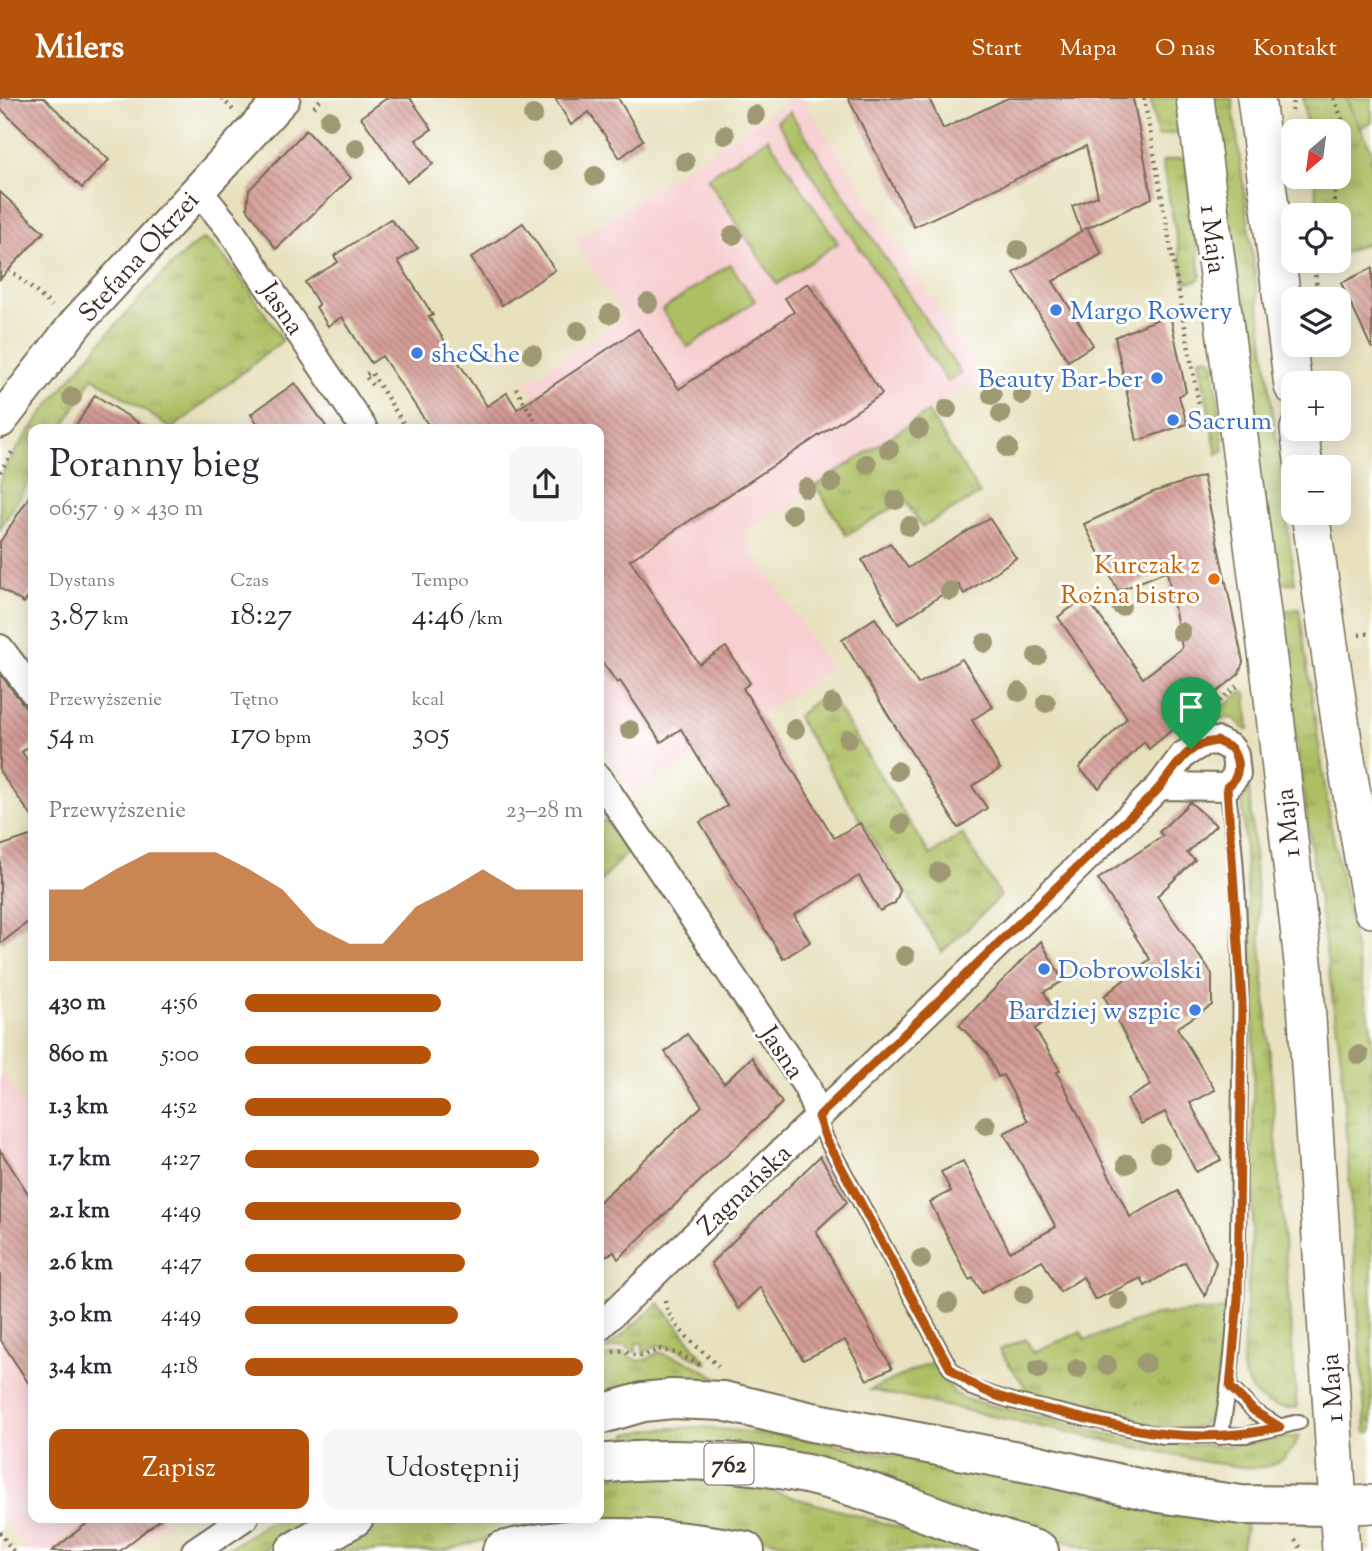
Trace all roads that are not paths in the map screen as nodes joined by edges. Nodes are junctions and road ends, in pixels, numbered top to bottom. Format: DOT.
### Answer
graph roads {
  1 [pos="283,98"];
  2 [pos="1195,98"];
  3 [pos="1256,98"];
  4 [pos="198,190"];
  5 [pos="1291,371"];
  6 [pos="0,421"];
  7 [pos="361,424"];
  8 [pos="1312,525"];
  9 [pos="0,648"];
  10 [pos="28,685"];
  11 [pos="604,786"];
  12 [pos="1160,786"];
  13 [pos="1227,787"];
  14 [pos="1372,909"];
  15 [pos="818,1117"];
  16 [pos="604,1322"];
  17 [pos="1230,1387"];
  18 [pos="604,1413"];
  19 [pos="1299,1422"];
  20 [pos="1280,1427"];
  21 [pos="1220,1437"];
  22 [pos="604,1464"];
  23 [pos="1355,1505"];
  24 [pos="235,1523"];
  25 [pos="344,1523"];
  26 [pos="640,1544"];
  27 [pos="556,1546"];
  28 [pos="195,1551"];
  29 [pos="295,1551"];
  30 [pos="502,1551"];
  31 [pos="745,1551"];
  32 [pos="1039,1551"];
  33 [pos="1341,1551"];
  1 -- 4 [label="street, Stefana Okrzei"];
  2 -- 23 [label="main road, 1 Maja"];
  3 -- 5 [label="main road"];
  4 -- 6 [label="street, Stefana Okrzei"];
  4 -- 7 [label="street, Jasna"];
  8 -- 14 [label="main road"];
  9 -- 10 [label="street"];
  11 -- 15 [label="street, Jasna"];
  12 -- 13 [label="street"];
  12 -- 13 [label="street, Zagnańska"];
  12 -- 15 [label="street, Zagnańska"];
  13 -- 17 [label="lane"];
  15 -- 16 [label="street, Zagnańska"];
  15 -- 21 [label="lane, Jasna"];
  17 -- 20 [label="lane"];
  17 -- 21 [label="lane"];
  18 -- 23 [label="main road"];
  19 -- 20 [label="lane, Jasna"];
  20 -- 21 [label="lane, Jasna"];
  22 -- 32 [label="main road, 762"];
  23 -- 33 [label="main road, 1 Maja"];
  24 -- 28 [label="street"];
  25 -- 29 [label="main road"];
  26 -- 27 [label="main road"];
  26 -- 31 [label="main road"];
  27 -- 30 [label="main road"];
}
